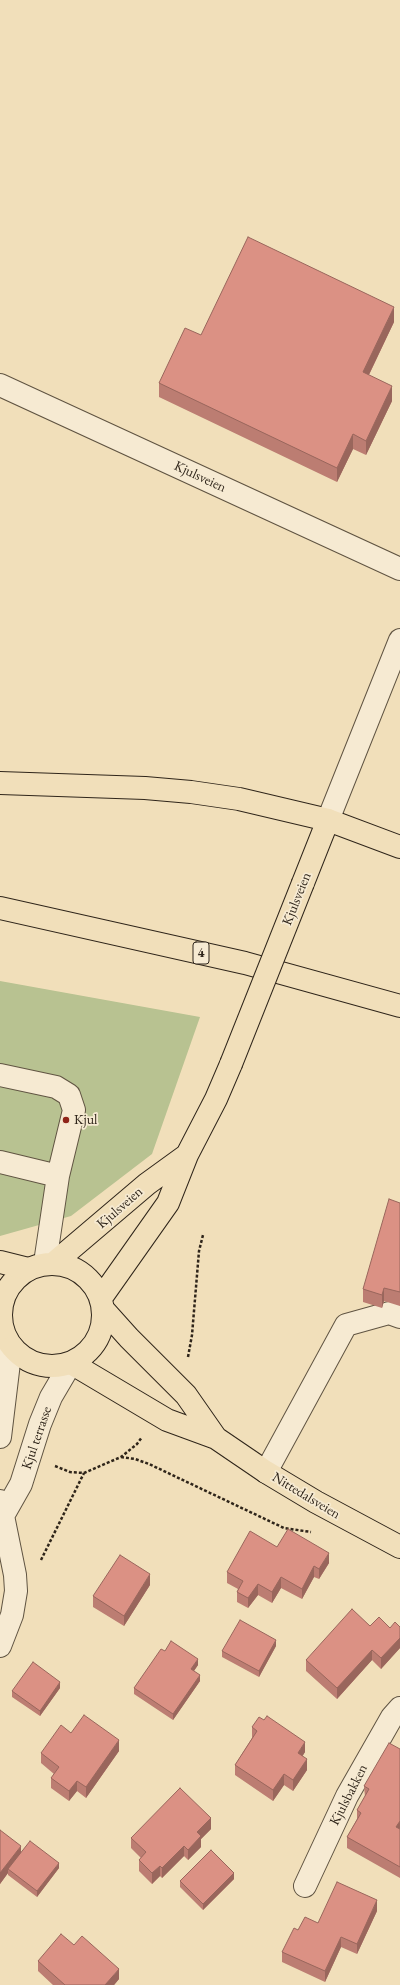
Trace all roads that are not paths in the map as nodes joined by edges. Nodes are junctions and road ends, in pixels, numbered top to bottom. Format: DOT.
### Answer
graph roads {
  1 [pos="0,385"];
  2 [pos="400,569"];
  3 [pos="400,640"];
  4 [pos="0,783"];
  5 [pos="328,820"];
  6 [pos="400,847"];
  7 [pos="0,908"];
  8 [pos="400,1006"];
  9 [pos="0,1075"];
  10 [pos="187,1155"];
  11 [pos="0,1162"];
  12 [pos="58,1176"];
  13 [pos="0,1262"];
  14 [pos="42,1265"];
  15 [pos="102,1304"];
  16 [pos="400,1317"];
  17 [pos="4,1334"];
  18 [pos="71,1362"];
  19 [pos="0,1437"];
  20 [pos="216,1438"];
  21 [pos="266,1472"];
  22 [pos="1,1510"];
  23 [pos="400,1547"];
  24 [pos="0,1646"];
  25 [pos="400,1708"];
  26 [pos="305,1886"];
  1 -- 2 [label="street, Kjulsveien"];
  3 -- 5 [label="street, Kjulsveien"];
  4 -- 5 [label="main road"];
  5 -- 6 [label="main road"];
  5 -- 10 [label="main road, Kjulsveien, bridge"];
  7 -- 8 [label="main road, 4"];
  9 -- 12 [label="street"];
  10 -- 14 [label="main road, Kjulsveien"];
  10 -- 15 [label="main road, Kjulsveien"];
  11 -- 12 [label="street"];
  12 -- 14 [label="street"];
  13 -- 14 [label="main road"];
  14 -- 15 [label="main road"];
  14 -- 17 [label="main road"];
  15 -- 18 [label="main road"];
  15 -- 20 [label="main road, Nittedalsveien"];
  16 -- 21 [label="street"];
  17 -- 18 [label="main road"];
  17 -- 19 [label="street"];
  18 -- 20 [label="main road, Nittedalsveien"];
  18 -- 22 [label="street, Kjul terrasse"];
  20 -- 21 [label="main road, Nittedalsveien"];
  21 -- 23 [label="main road, Nittedalsveien"];
  22 -- 24 [label="street, Kjul terrasse"];
  25 -- 26 [label="street, Kjulsbakken"];
}
